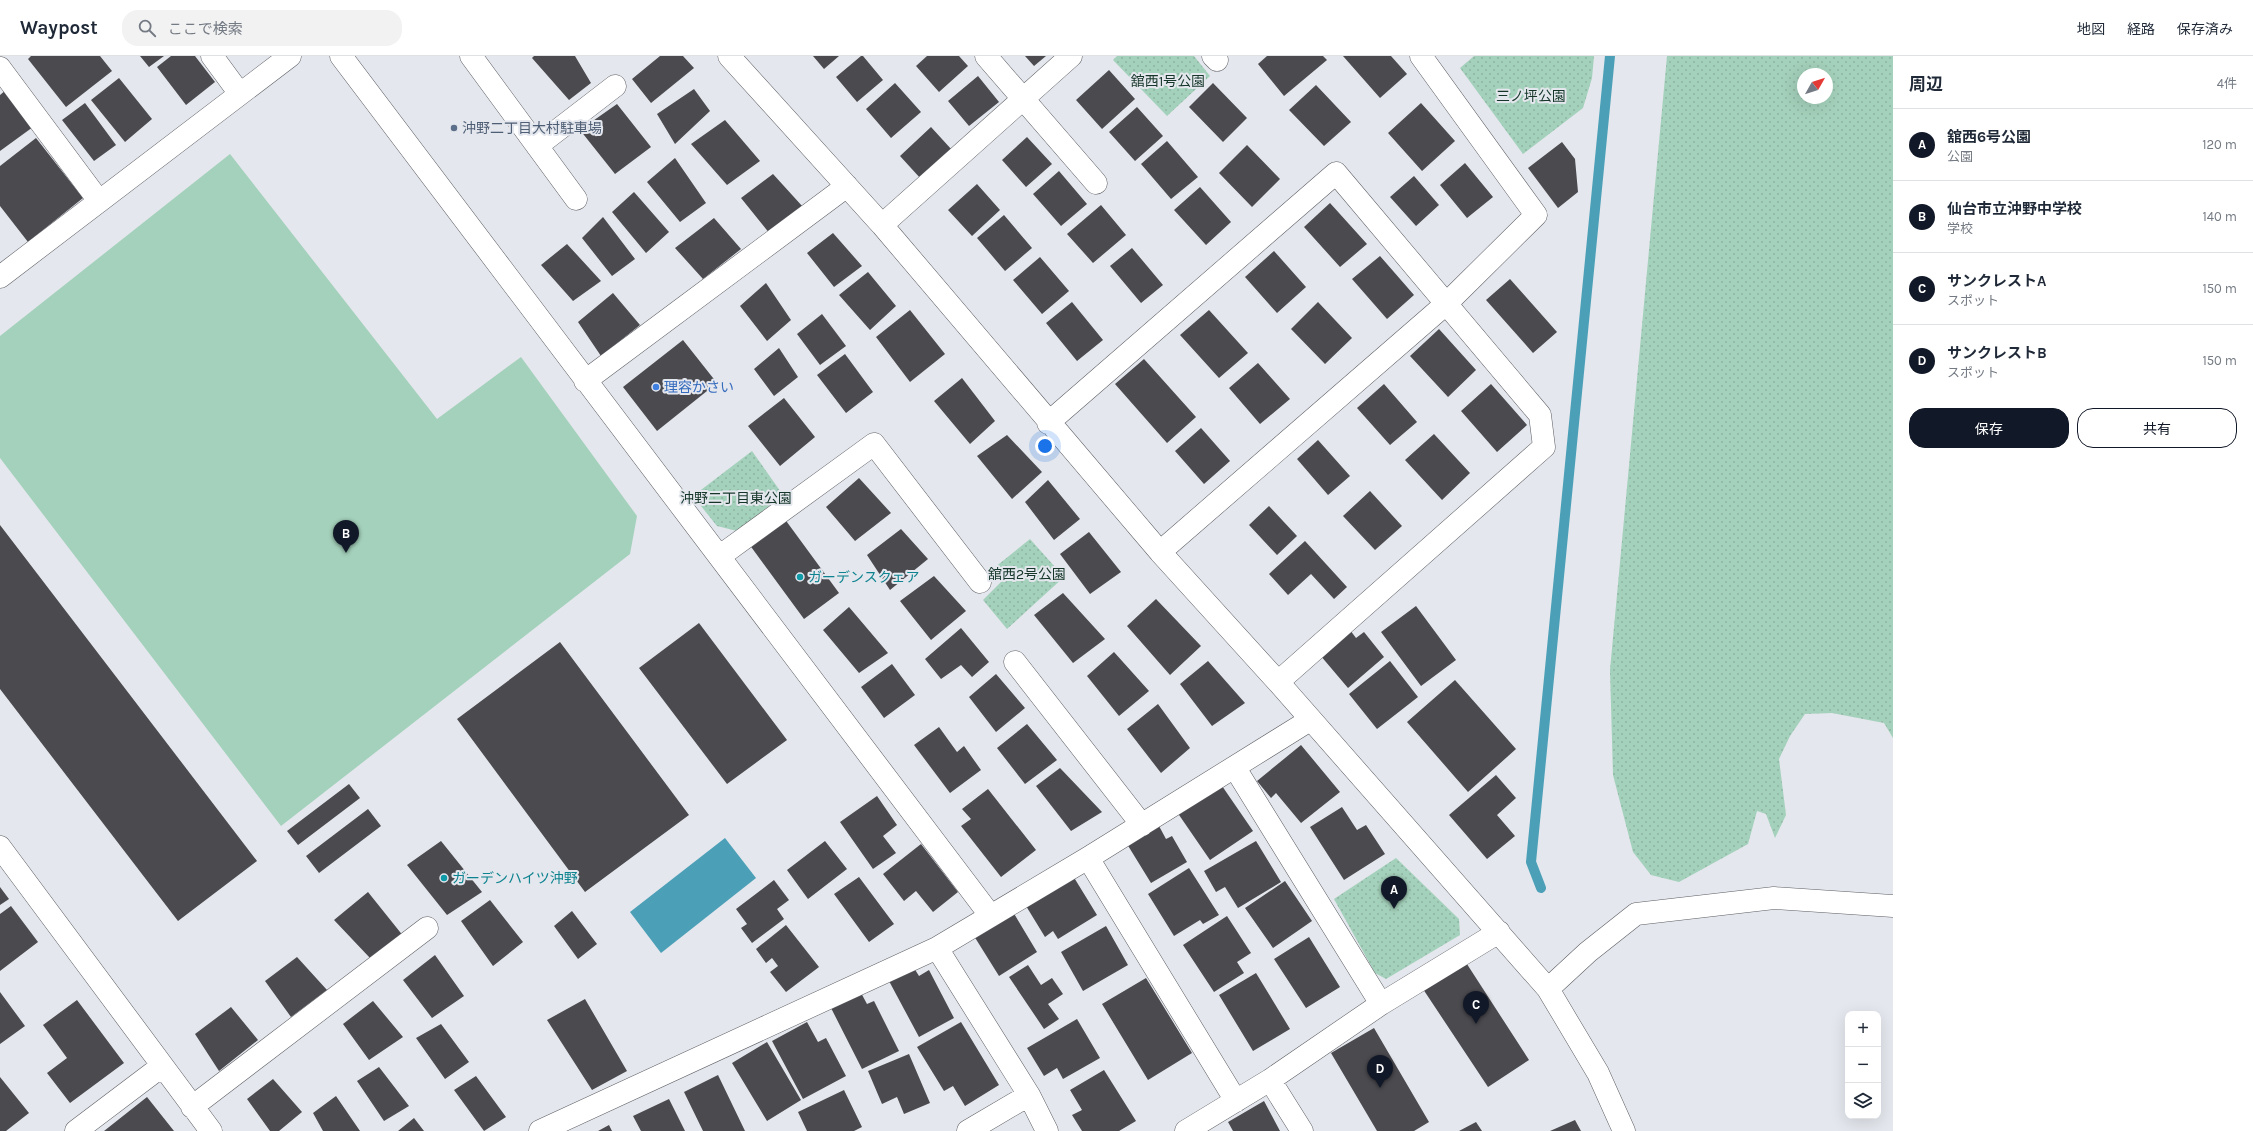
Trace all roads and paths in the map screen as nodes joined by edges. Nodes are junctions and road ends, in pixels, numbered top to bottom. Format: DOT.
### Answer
graph roads {
  1 [pos="212,56"];
  2 [pos="290,56"];
  3 [pos="341,56"];
  4 [pos="471,56"];
  5 [pos="729,56"];
  6 [pos="986,56"];
  7 [pos="1071,56"];
  8 [pos="1420,56"];
  9 [pos="0,68"];
  10 [pos="615,86"];
  11 [pos="240,94"];
  12 [pos="1023,99"];
  13 [pos="537,146"];
  14 [pos="1096,183"];
  15 [pos="847,186"];
  16 [pos="576,199"];
  17 [pos="99,201"];
  18 [pos="882,225"];
  19 [pos="0,276"];
  20 [pos="1447,303"];
  21 [pos="585,381"];
  22 [pos="1048,423"];
  23 [pos="1160,552"];
  24 [pos="720,556"];
  25 [pos="980,582"];
  26 [pos="1015,662"];
  27 [pos="1278,682"];
  28 [pos="1310,720"];
  29 [pos="1235,768"];
  30 [pos="1142,825"];
  31 [pos="0,847"];
  32 [pos="1088,858"];
  33 [pos="1893,906"];
  34 [pos="990,915"];
  35 [pos="427,928"];
  36 [pos="1499,932"];
  37 [pos="937,948"];
  38 [pos="1548,989"];
  39 [pos="1381,1004"];
  40 [pos="162,1066"];
  41 [pos="1270,1080"];
  42 [pos="1029,1095"];
  43 [pos="1236,1101"];
  44 [pos="192,1107"];
  45 [pos="76,1131"];
  46 [pos="210,1131"];
  47 [pos="540,1131"];
  48 [pos="968,1131"];
  49 [pos="1047,1131"];
  50 [pos="1186,1131"];
  51 [pos="1302,1131"];
  52 [pos="1624,1131"];
  1 -- 11 [label="street"];
  2 -- 11 [label="street"];
  3 -- 21 [label="street"];
  4 -- 13 [label="street"];
  5 -- 15 [label="street"];
  6 -- 12 [label="street"];
  7 -- 12 [label="street"];
  8 -- 20 [label="street"];
  9 -- 17 [label="street"];
  10 -- 13 [label="street"];
  11 -- 17 [label="street"];
  12 -- 14 [label="street"];
  12 -- 18 [label="street"];
  13 -- 16 [label="street"];
  15 -- 18 [label="street"];
  15 -- 21 [label="street"];
  17 -- 19 [label="street"];
  18 -- 22 [label="street"];
  20 -- 22 [label="street"];
  20 -- 23 [label="street"];
  20 -- 27 [label="street"];
  21 -- 24 [label="street"];
  22 -- 23 [label="street"];
  23 -- 27 [label="street"];
  24 -- 25 [label="street"];
  24 -- 34 [label="street"];
  26 -- 30 [label="street"];
  27 -- 28 [label="street"];
  28 -- 29 [label="street"];
  28 -- 36 [label="street"];
  29 -- 30 [label="street"];
  29 -- 39 [label="street"];
  30 -- 32 [label="street"];
  31 -- 40 [label="street"];
  32 -- 34 [label="street"];
  32 -- 43 [label="street"];
  33 -- 38 [label="street"];
  34 -- 37 [label="street"];
  35 -- 44 [label="street"];
  36 -- 38 [label="street"];
  36 -- 39 [label="street"];
  37 -- 42 [label="street"];
  37 -- 47 [label="street"];
  38 -- 52 [label="street"];
  39 -- 41 [label="street"];
  40 -- 44 [label="street"];
  40 -- 45 [label="street"];
  41 -- 43 [label="street"];
  41 -- 51 [label="street"];
  42 -- 48 [label="street"];
  42 -- 49 [label="street"];
  43 -- 50 [label="street"];
  44 -- 46 [label="street"];
}
